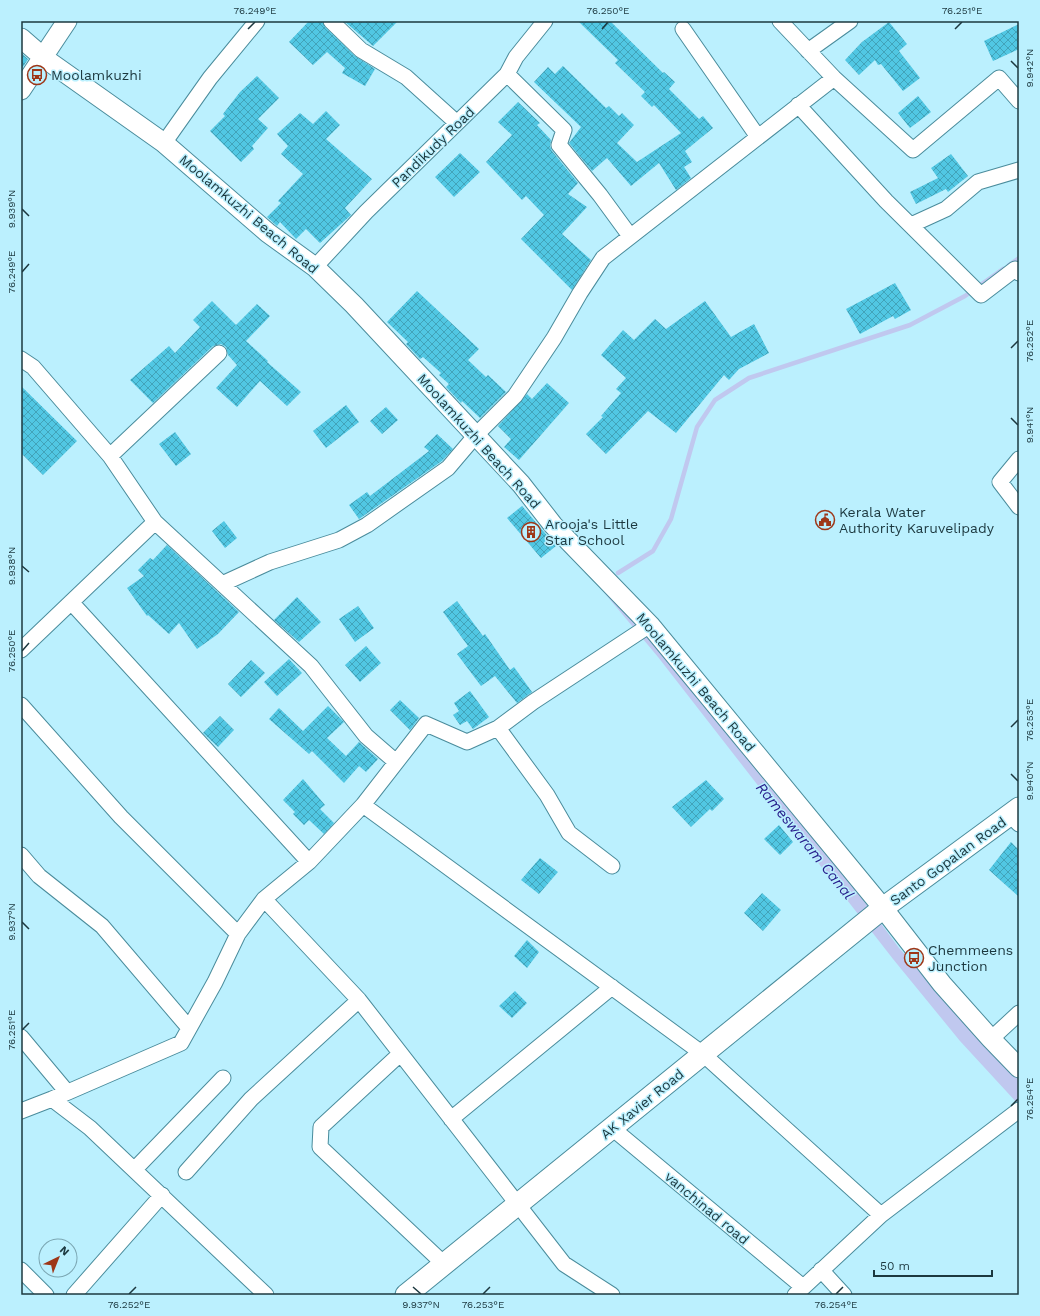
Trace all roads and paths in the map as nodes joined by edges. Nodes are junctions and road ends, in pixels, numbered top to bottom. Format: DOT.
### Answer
graph roads {
  1 [pos="67,21"];
  2 [pos="257,21"];
  3 [pos="331,21"];
  4 [pos="545,21"];
  5 [pos="780,21"];
  6 [pos="850,21"];
  7 [pos="683,29"];
  8 [pos="21,38"];
  9 [pos="808,51"];
  10 [pos="44,58"];
  11 [pos="507,74"];
  12 [pos="834,78"];
  13 [pos="21,90"];
  14 [pos="1019,101"];
  15 [pos="798,105"];
  16 [pos="457,123"];
  17 [pos="758,137"];
  18 [pos="164,143"];
  19 [pos="1019,170"];
  20 [pos="910,225"];
  21 [pos="630,236"];
  22 [pos="315,267"];
  23 [pos="1019,272"];
  24 [pos="219,353"];
  25 [pos="21,359"];
  26 [pos="476,435"];
  27 [pos="110,456"];
  28 [pos="1019,459"];
  29 [pos="1019,507"];
  30 [pos="155,522"];
  31 [pos="222,584"];
  32 [pos="71,602"];
  33 [pos="644,629"];
  34 [pos="21,650"];
  35 [pos="21,705"];
  36 [pos="498,728"];
  37 [pos="396,762"];
  38 [pos="363,805"];
  39 [pos="1016,816"];
  40 [pos="21,855"];
  41 [pos="309,862"];
  42 [pos="612,866"];
  43 [pos="264,899"];
  44 [pos="881,911"];
  45 [pos="238,934"];
  46 [pos="612,988"];
  47 [pos="359,1000"];
  48 [pos="1019,1013"];
  49 [pos="190,1028"];
  50 [pos="21,1037"];
  51 [pos="990,1039"];
  52 [pos="400,1054"];
  53 [pos="704,1054"];
  54 [pos="1019,1068"];
  55 [pos="223,1078"];
  56 [pos="67,1092"];
  57 [pos="52,1099"];
  58 [pos="21,1110"];
  59 [pos="1018,1111"];
  60 [pos="451,1119"];
  61 [pos="612,1128"];
  62 [pos="135,1169"];
  63 [pos="186,1172"];
  64 [pos="162,1195"];
  65 [pos="517,1204"];
  66 [pos="881,1215"];
  67 [pos="444,1264"];
  68 [pos="21,1270"];
  69 [pos="821,1270"];
  70 [pos="799,1291"];
  71 [pos="46,1295"];
  72 [pos="74,1295"];
  73 [pos="266,1295"];
  74 [pos="406,1295"];
  75 [pos="612,1295"];
  76 [pos="844,1295"];
  1 -- 10 [label="street"];
  2 -- 18 [label="street"];
  3 -- 16 [label="street"];
  4 -- 11 [label="street, Pandikudy Road"];
  5 -- 9 [label="street"];
  6 -- 9 [label="street"];
  7 -- 17 [label="street"];
  8 -- 10 [label="street, Moolamkuzhi Beach Road"];
  9 -- 12 [label="street"];
  10 -- 13 [label="street"];
  10 -- 18 [label="street, Moolamkuzhi Beach Road"];
  11 -- 16 [label="street, Pandikudy Road"];
  11 -- 21 [label="street"];
  12 -- 14 [label="street"];
  12 -- 15 [label="street"];
  15 -- 17 [label="street"];
  15 -- 20 [label="street"];
  16 -- 22 [label="street, Pandikudy Road"];
  17 -- 21 [label="street"];
  18 -- 22 [label="street, Moolamkuzhi Beach Road"];
  19 -- 20 [label="street"];
  20 -- 23 [label="street"];
  21 -- 26 [label="street"];
  22 -- 26 [label="street, Moolamkuzhi Beach Road"];
  24 -- 27 [label="street"];
  25 -- 27 [label="street"];
  26 -- 31 [label="street"];
  26 -- 33 [label="street, Moolamkuzhi Beach Road"];
  27 -- 30 [label="street"];
  28 -- 29 [label="street"];
  30 -- 31 [label="street"];
  30 -- 32 [label="street"];
  31 -- 37 [label="street"];
  32 -- 34 [label="street"];
  32 -- 41 [label="street"];
  33 -- 36 [label="street"];
  33 -- 44 [label="street, Moolamkuzhi Beach Road"];
  35 -- 45 [label="street"];
  36 -- 37 [label="street"];
  36 -- 42 [label="street"];
  37 -- 38 [label="street"];
  38 -- 41 [label="street"];
  38 -- 46 [label="street"];
  39 -- 44 [label="main road, Santo Gopalan Road"];
  40 -- 49 [label="street"];
  41 -- 43 [label="street"];
  43 -- 45 [label="street"];
  43 -- 47 [label="street"];
  44 -- 51 [label="street, Moolamkuzhi Beach Road"];
  44 -- 53 [label="main road, AK Xavier Road"];
  45 -- 49 [label="street"];
  46 -- 53 [label="street"];
  46 -- 60 [label="street"];
  47 -- 52 [label="street"];
  47 -- 63 [label="street"];
  48 -- 51 [label="street"];
  49 -- 56 [label="street"];
  50 -- 56 [label="street"];
  51 -- 54 [label="street, Moolamkuzhi Beach Road"];
  52 -- 60 [label="street"];
  52 -- 67 [label="street"];
  53 -- 61 [label="main road, AK Xavier Road"];
  53 -- 66 [label="street"];
  55 -- 62 [label="street"];
  56 -- 57 [label="street"];
  57 -- 58 [label="street"];
  57 -- 62 [label="street"];
  59 -- 66 [label="street"];
  60 -- 65 [label="street"];
  61 -- 65 [label="main road, AK Xavier Road"];
  61 -- 70 [label="street, vanchinad road"];
  62 -- 64 [label="street"];
  64 -- 72 [label="street"];
  64 -- 73 [label="street"];
  65 -- 67 [label="main road, AK Xavier Road"];
  65 -- 75 [label="street"];
  66 -- 69 [label="street"];
  67 -- 74 [label="main road, AK Xavier Road"];
  68 -- 71 [label="street"];
  69 -- 70 [label="street"];
  69 -- 76 [label="street"];
}
